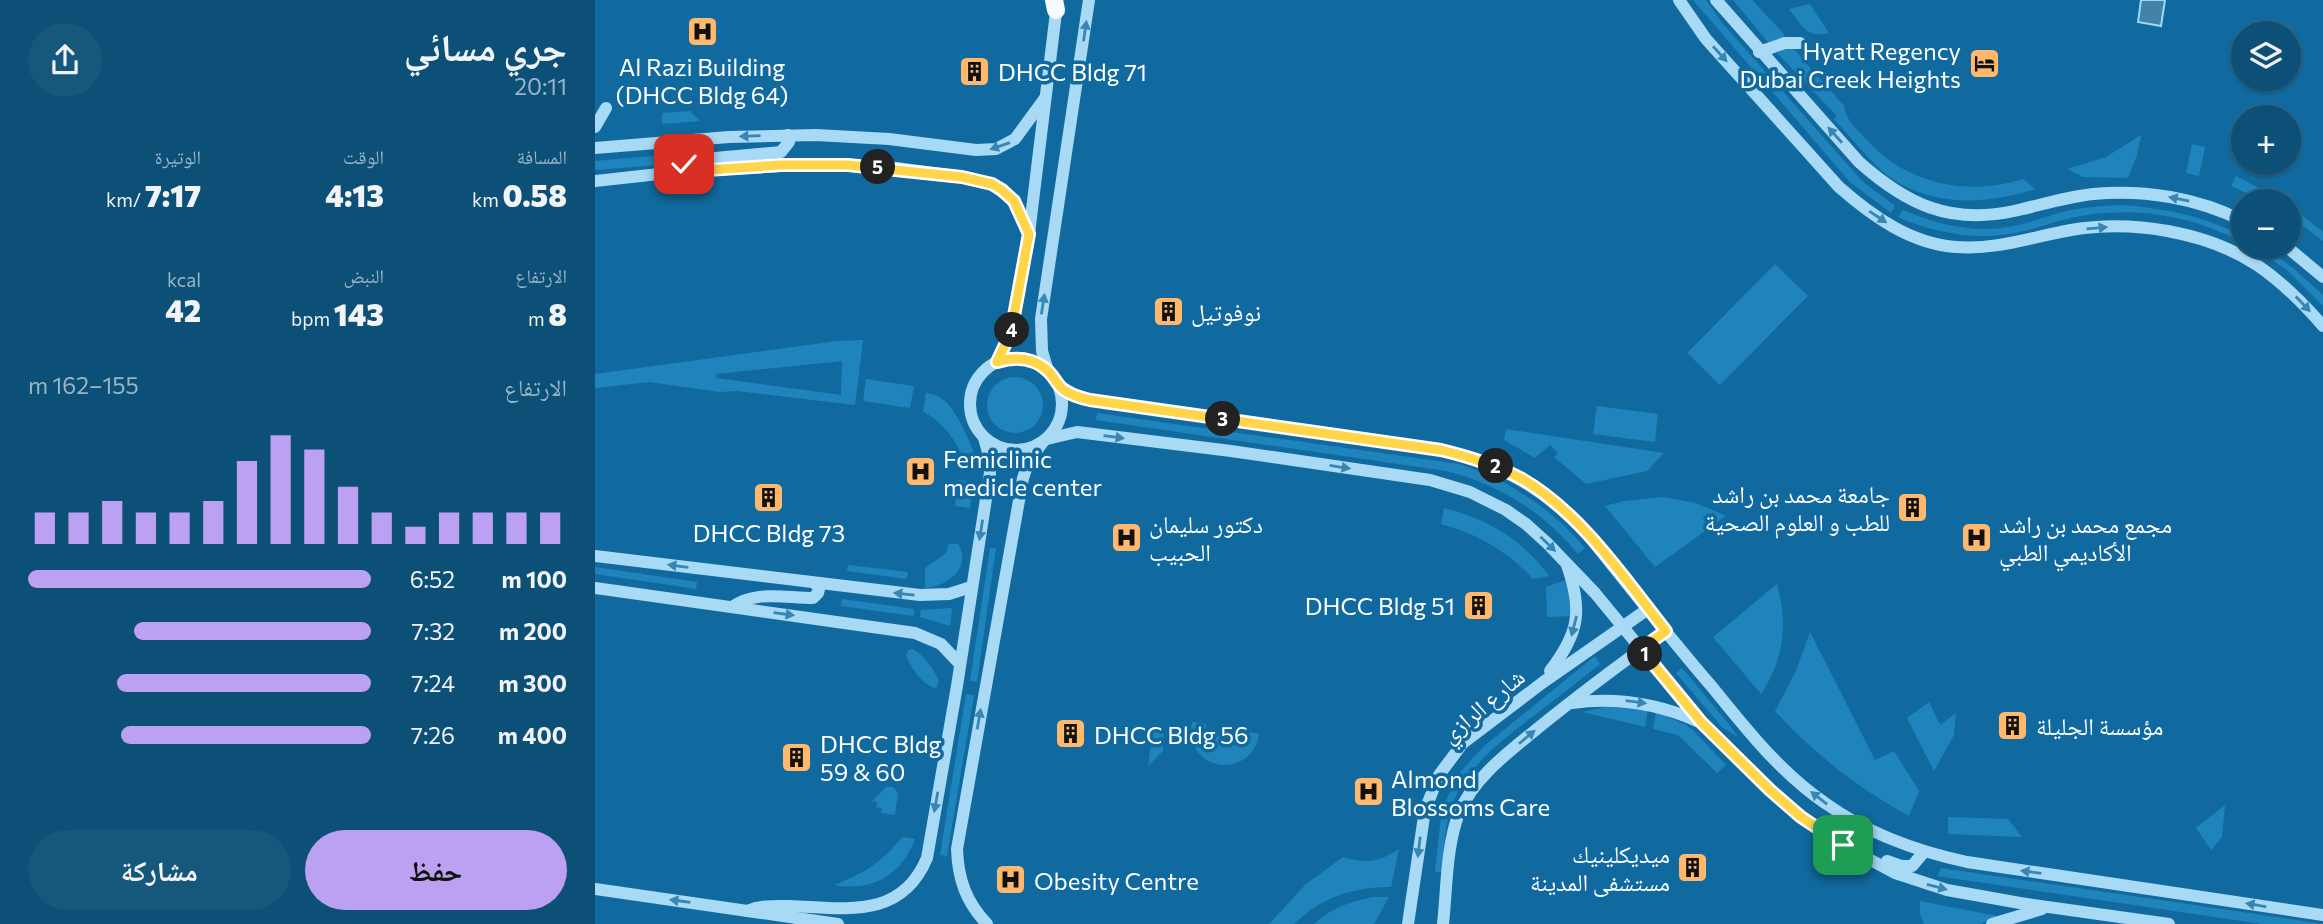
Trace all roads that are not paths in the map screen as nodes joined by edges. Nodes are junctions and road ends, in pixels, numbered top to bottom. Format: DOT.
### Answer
graph roads {
  1 [pos="1090,0"];
  2 [pos="1679,0"];
  3 [pos="1716,0"];
  4 [pos="1056,3"];
  5 [pos="1800,43"];
  6 [pos="1759,52"];
  7 [pos="1045,98"];
  8 [pos="606,108"];
  9 [pos="595,127"];
  10 [pos="788,135"];
  11 [pos="595,148"];
  12 [pos="677,172"];
  13 [pos="595,181"];
  14 [pos="2231,216"];
  15 [pos="1029,234"];
  16 [pos="2301,259"];
  17 [pos="2323,277"];
  18 [pos="2323,326"];
  19 [pos="997,362"];
  20 [pos="1048,371"];
  21 [pos="1058,385"];
  22 [pos="984,438"];
  23 [pos="1045,440"];
  24 [pos="595,556"];
  25 [pos="1566,562"];
  26 [pos="815,583"];
  27 [pos="971,587"];
  28 [pos="595,588"];
  29 [pos="732,607"];
  30 [pos="1648,609"];
  31 [pos="1623,626"];
  32 [pos="1666,631"];
  33 [pos="1641,649"];
  34 [pos="960,664"];
  35 [pos="1542,682"];
  36 [pos="1568,704"];
  37 [pos="1701,722"];
  38 [pos="1924,852"];
  39 [pos="1860,855"];
  40 [pos="595,888"];
  41 [pos="2050,907"];
  42 [pos="747,911"];
  43 [pos="2323,915"];
  44 [pos="1409,918"];
  45 [pos="1445,921"];
  46 [pos="838,924"];
  47 [pos="987,924"];
  48 [pos="1399,924"];
  49 [pos="1992,924"];
  50 [pos="2169,924"];
  20 -- 1 [label="street, one-way"];
  2 -- 18 [label="street, one-way"];
  3 -- 6 [label="street"];
  4 -- 7 [label="street"];
  5 -- 6 [label="street"];
  14 -- 6 [label="street, one-way"];
  7 -- 10 [label="street, one-way"];
  7 -- 15 [label="street"];
  8 -- 9 [label="street"];
  10 -- 11 [label="street, one-way"];
  10 -- 12 [label="street"];
  12 -- 13 [label="street"];
  12 -- 15 [label="street"];
  15 -- 19 [label="street"];
  16 -- 17 [label="street"];
  19 -- 20 [label="street"];
  19 -- 22 [label="street"];
  20 -- 21 [label="street"];
  21 -- 23 [label="street"];
  21 -- 30 [label="street"];
  22 -- 23 [label="street"];
  22 -- 27 [label="street, one-way"];
  23 -- 25 [label="street, one-way"];
  47 -- 23 [label="street, one-way"];
  26 -- 24 [label="street, one-way"];
  25 -- 31 [label="street"];
  25 -- 35 [label="street, one-way"];
  27 -- 26 [label="street, one-way"];
  26 -- 29 [label="street"];
  27 -- 34 [label="street"];
  28 -- 29 [label="street"];
  29 -- 34 [label="street, one-way"];
  30 -- 31 [label="street, شارع الرازي"];
  30 -- 32 [label="street"];
  31 -- 33 [label="street"];
  31 -- 35 [label="street, شارع الرازي"];
  32 -- 33 [label="street"];
  38 -- 32 [label="street, one-way"];
  33 -- 36 [label="street"];
  33 -- 37 [label="street"];
  34 -- 42 [label="street, one-way"];
  35 -- 44 [label="street, شارع الرازي, one-way"];
  36 -- 37 [label="street, one-way"];
  45 -- 36 [label="street, one-way"];
  37 -- 39 [label="street"];
  38 -- 39 [label="street"];
  43 -- 38 [label="street, one-way"];
  39 -- 41 [label="street, one-way"];
  42 -- 40 [label="street, one-way"];
  41 -- 49 [label="street"];
  41 -- 50 [label="street"];
  42 -- 46 [label="street"];
  44 -- 48 [label="street"];
}
